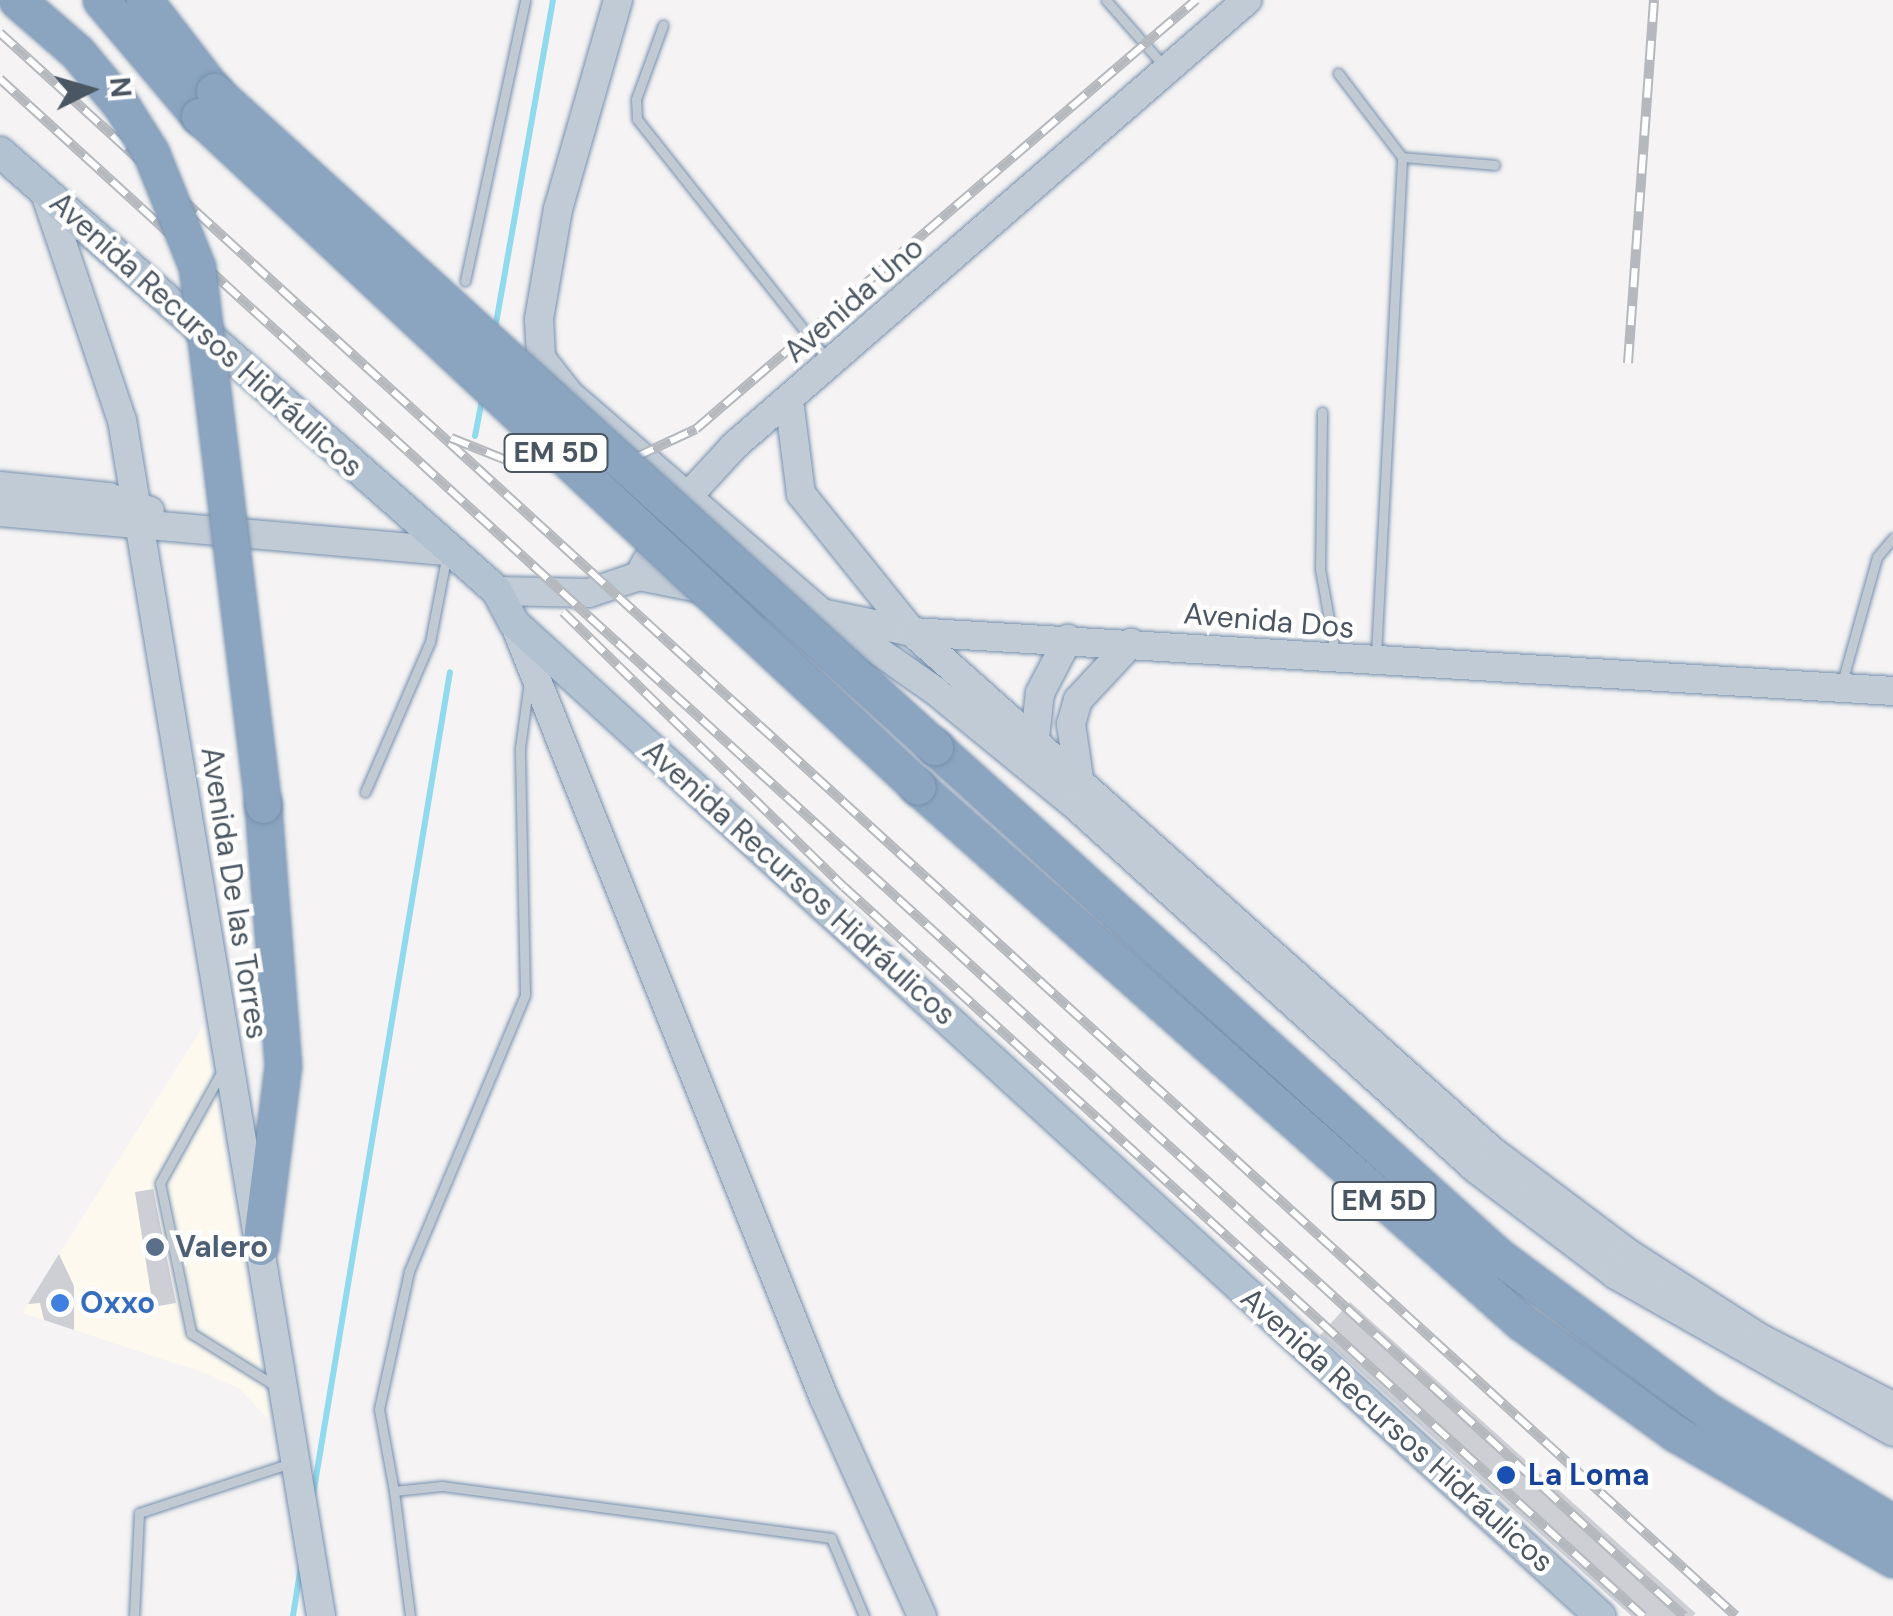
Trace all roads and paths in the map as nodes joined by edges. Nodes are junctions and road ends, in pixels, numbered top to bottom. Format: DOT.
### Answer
graph roads {
  1 [pos="17,0"];
  2 [pos="101,0"];
  3 [pos="144,0"];
  4 [pos="525,0"];
  5 [pos="618,0"];
  6 [pos="1106,0"];
  7 [pos="1247,0"];
  8 [pos="663,26"];
  9 [pos="1167,70"];
  10 [pos="1338,72"];
  11 [pos="207,104"];
  12 [pos="1402,158"];
  13 [pos="4,160"];
  14 [pos="1495,164"];
  15 [pos="44,190"];
  16 [pos="464,281"];
  17 [pos="832,364"];
  18 [pos="789,400"];
  19 [pos="1322,412"];
  20 [pos="0,486"];
  21 [pos="686,493"];
  22 [pos="0,512"];
  23 [pos="139,515"];
  24 [pos="1893,538"];
  25 [pos="448,551"];
  26 [pos="638,576"];
  27 [pos="498,591"];
  28 [pos="822,613"];
  29 [pos="514,623"];
  30 [pos="912,632"];
  31 [pos="1068,639"];
  32 [pos="1131,643"];
  33 [pos="1336,660"];
  34 [pos="1376,662"];
  35 [pos="532,669"];
  36 [pos="1840,688"];
  37 [pos="1893,691"];
  38 [pos="1033,742"];
  39 [pos="1034,771"];
  40 [pos="1079,778"];
  41 [pos="365,792"];
  42 [pos="229,1060"];
  43 [pos="260,1246"];
  44 [pos="285,1391"];
  45 [pos="1893,1406"];
  46 [pos="1893,1432"];
  47 [pos="297,1466"];
  48 [pos="394,1491"];
  49 [pos="1893,1523"];
  50 [pos="1893,1559"];
  51 [pos="134,1616"];
  52 [pos="321,1616"];
  53 [pos="410,1616"];
  54 [pos="864,1616"];
  55 [pos="922,1616"];
  56 [pos="1600,1616"];
  1 -- 43 [label="highway, bridge"];
  2 -- 11 [label="highway, EM 5D"];
  3 -- 11 [label="highway, EM 5D"];
  4 -- 16 [label="lane"];
  5 -- 21 [label="main road, Avenida Dos"];
  6 -- 9 [label="lane"];
  7 -- 9 [label="main road, Avenida Uno"];
  8 -- 17 [label="lane"];
  9 -- 17 [label="main road, Avenida Uno"];
  10 -- 12 [label="lane"];
  11 -- 49 [label="highway, EM 5D, bridge"];
  11 -- 50 [label="highway, EM 5D, bridge"];
  12 -- 14 [label="lane"];
  12 -- 34 [label="lane"];
  13 -- 15 [label="main road, Avenida Recursos Hidráulicos"];
  15 -- 23 [label="main road, Avenida De las Torres"];
  15 -- 25 [label="main road, Avenida Recursos Hidráulicos"];
  17 -- 18 [label="main road, Avenida Uno"];
  18 -- 21 [label="main road, Avenida Uno"];
  18 -- 30 [label="main road"];
  19 -- 33 [label="lane"];
  20 -- 23 [label="main road"];
  21 -- 26 [label="main road, Avenida Uno"];
  21 -- 28 [label="main road, Avenida Dos"];
  22 -- 23 [label="main road"];
  23 -- 25 [label="main road"];
  23 -- 42 [label="main road, Avenida De las Torres"];
  24 -- 36 [label="lane"];
  25 -- 27 [label="main road, Avenida Recursos Hidráulicos"];
  25 -- 41 [label="lane"];
  26 -- 27 [label="main road"];
  26 -- 28 [label="main road"];
  27 -- 29 [label="main road, Avenida Recursos Hidráulicos"];
  28 -- 30 [label="main road, Avenida Dos"];
  28 -- 39 [label="main road"];
  29 -- 35 [label="main road"];
  29 -- 56 [label="main road, Avenida Recursos Hidráulicos"];
  30 -- 31 [label="main road, Avenida Dos"];
  30 -- 38 [label="main road"];
  31 -- 32 [label="main road, Avenida Dos"];
  31 -- 38 [label="main road"];
  32 -- 33 [label="main road, Avenida Dos"];
  32 -- 40 [label="main road"];
  33 -- 34 [label="main road, Avenida Dos"];
  34 -- 36 [label="main road, Avenida Dos"];
  35 -- 48 [label="lane"];
  35 -- 55 [label="main road"];
  36 -- 37 [label="main road, Avenida Dos"];
  38 -- 39 [label="main road"];
  38 -- 40 [label="main road"];
  39 -- 46 [label="main road"];
  40 -- 45 [label="main road"];
  42 -- 43 [label="main road, Avenida De las Torres"];
  42 -- 44 [label="lane"];
  43 -- 44 [label="main road, Avenida De las Torres"];
  44 -- 47 [label="main road, Avenida De las Torres"];
  47 -- 51 [label="lane"];
  47 -- 52 [label="main road, Avenida De las Torres"];
  48 -- 53 [label="lane"];
  48 -- 54 [label="lane"];
}
